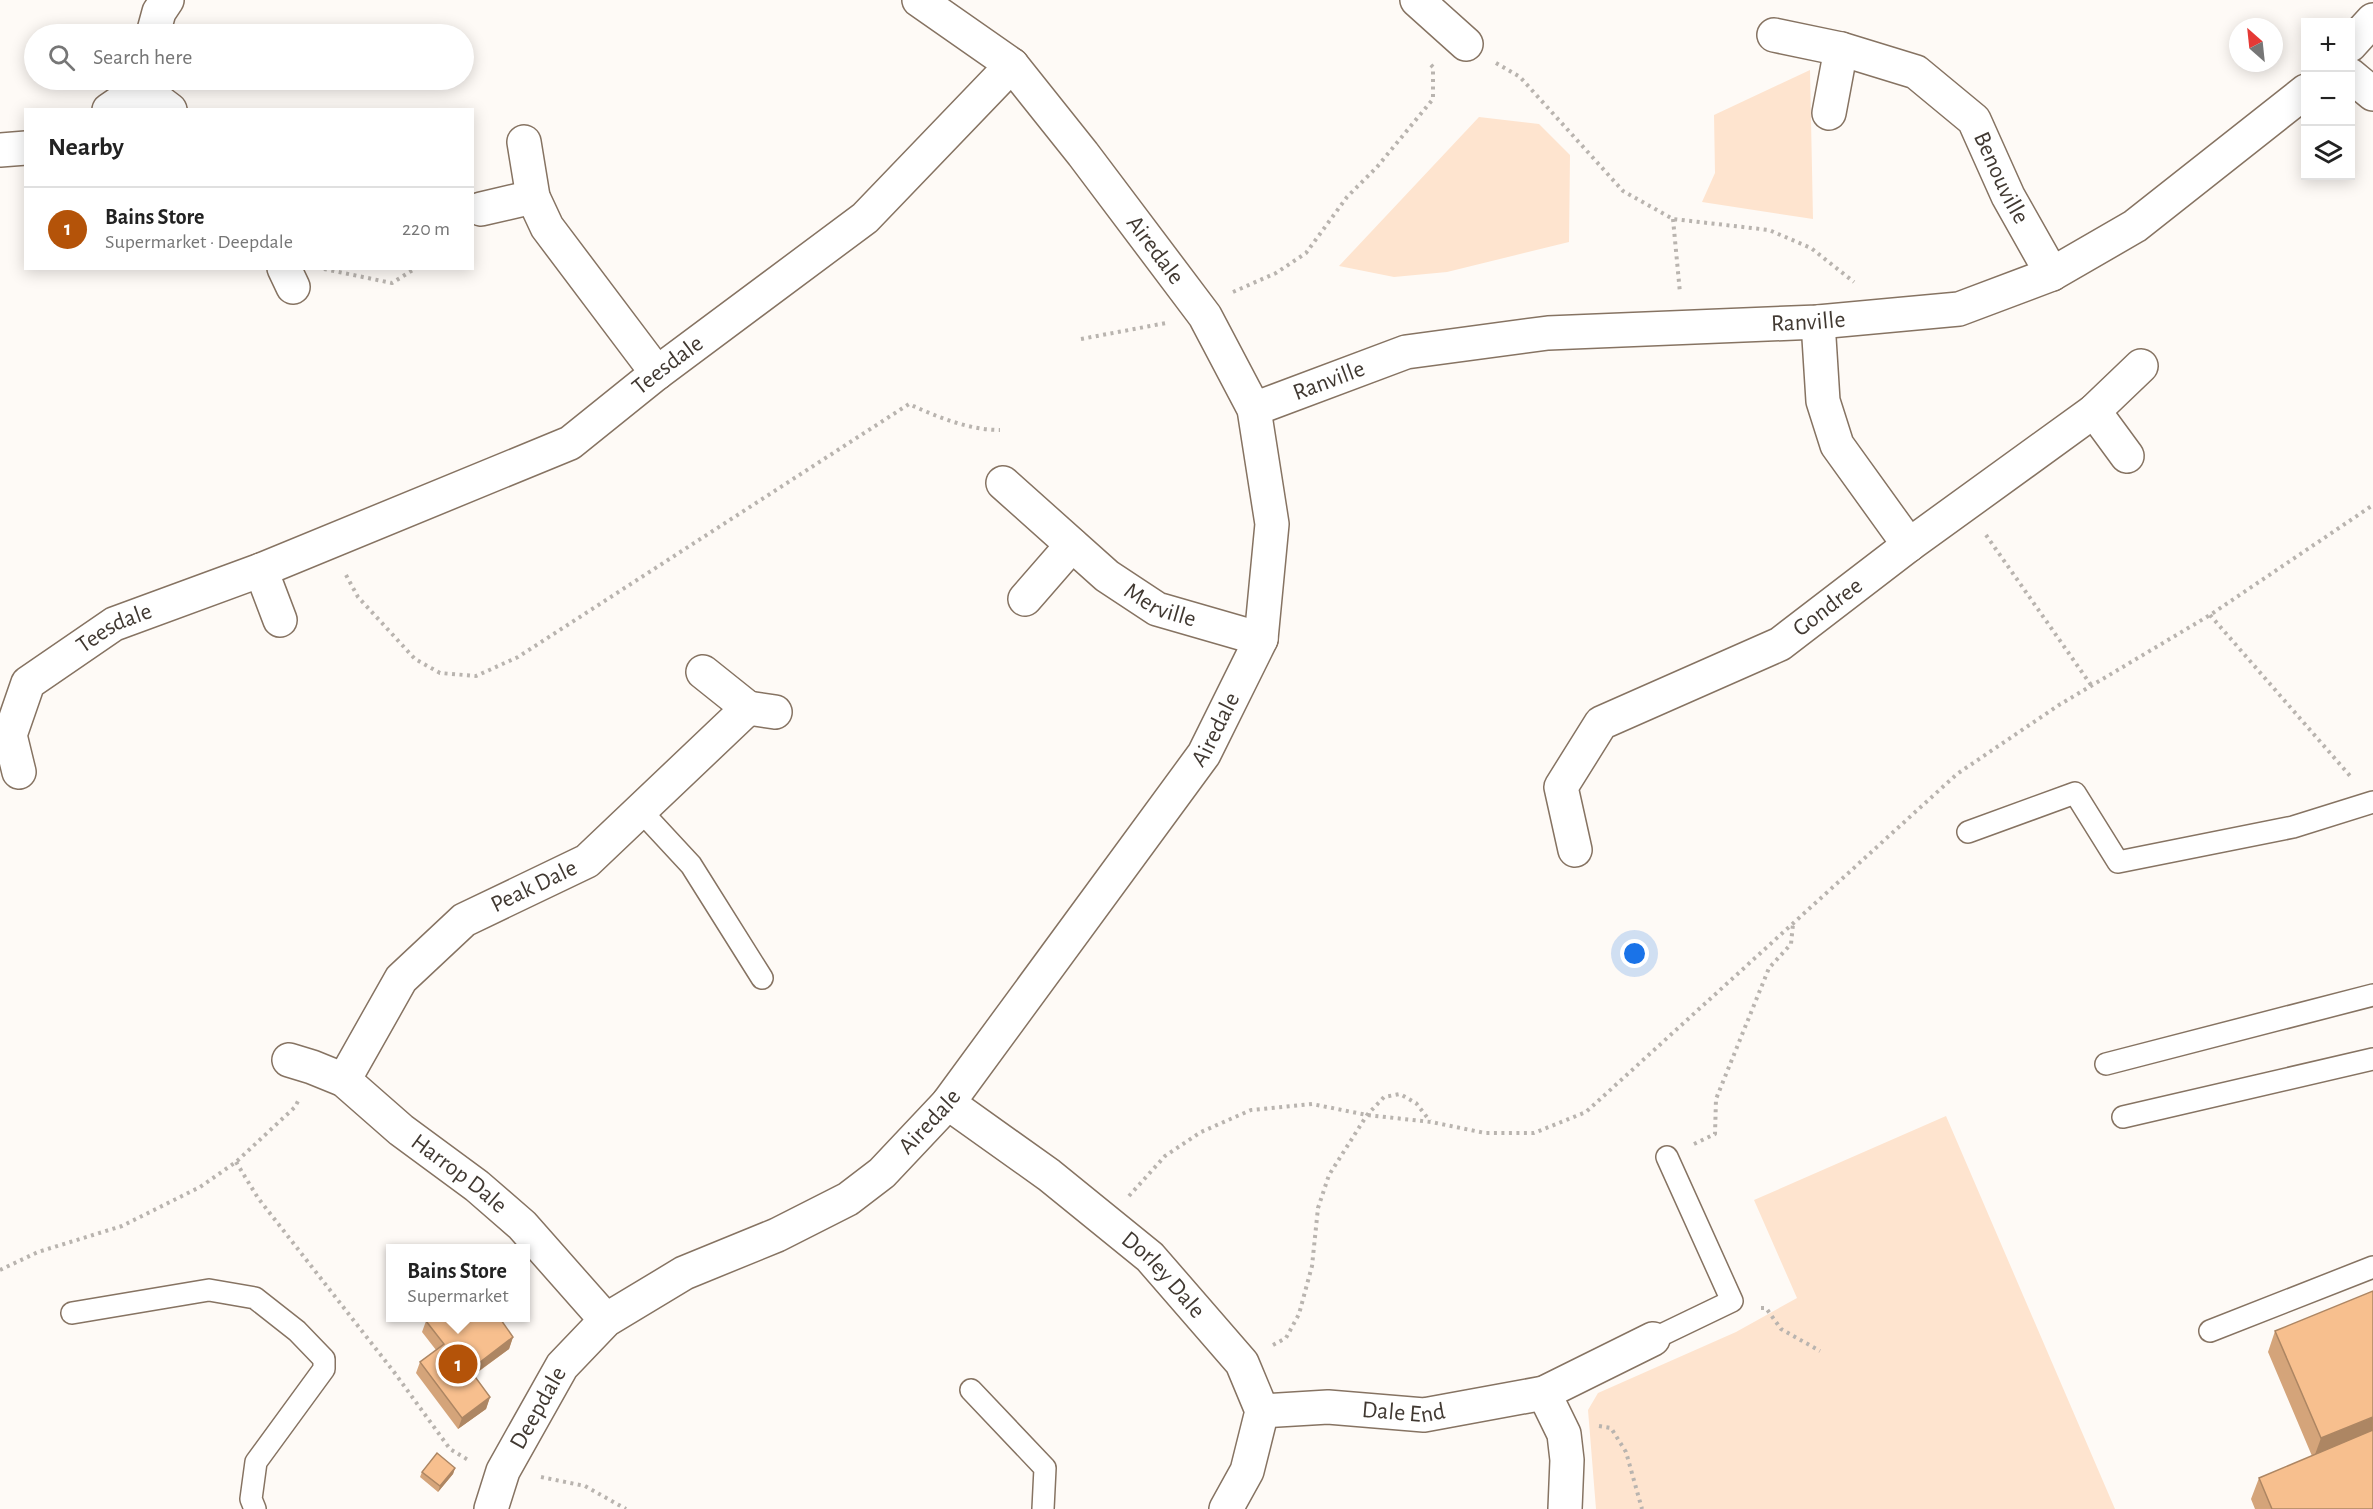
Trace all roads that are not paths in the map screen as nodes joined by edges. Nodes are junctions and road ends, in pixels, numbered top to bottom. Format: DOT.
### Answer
graph roads {
  1 [pos="167,0"];
  2 [pos="919,0"];
  3 [pos="1417,0"];
  4 [pos="2373,20"];
  5 [pos="156,24"];
  6 [pos="1774,35"];
  7 [pos="2355,40"];
  8 [pos="1466,44"];
  9 [pos="1841,50"];
  10 [pos="1012,65"];
  11 [pos="2355,79"];
  12 [pos="134,90"];
  13 [pos="148,90"];
  14 [pos="2373,94"];
  15 [pos="2301,95"];
  16 [pos="112,108"];
  17 [pos="168,108"];
  18 [pos="1829,113"];
  19 [pos="524,142"];
  20 [pos="24,148"];
  21 [pos="0,150"];
  22 [pos="533,196"];
  23 [pos="481,208"];
  24 [pos="2052,274"];
  25 [pos="1818,322"];
  26 [pos="2140,366"];
  27 [pos="657,373"];
  28 [pos="1254,409"];
  29 [pos="2094,411"];
  30 [pos="2127,456"];
  31 [pos="1003,483"];
  32 [pos="1072,545"];
  33 [pos="1909,545"];
  34 [pos="261,570"];
  35 [pos="1025,599"];
  36 [pos="280,620"];
  37 [pos="1261,639"];
  38 [pos="703,672"];
  39 [pos="5,735"];
  40 [pos="19,772"];
  41 [pos="2373,802"];
  42 [pos="640,810"];
  43 [pos="1968,832"];
  44 [pos="1575,850"];
  45 [pos="762,978"];
  46 [pos="2373,995"];
  47 [pos="2373,1059"];
  48 [pos="289,1060"];
  49 [pos="2106,1064"];
  50 [pos="344,1080"];
  51 [pos="948,1103"];
  52 [pos="2123,1117"];
  53 [pos="1667,1156"];
  54 [pos="2373,1267"];
  55 [pos="72,1313"];
  56 [pos="606,1320"];
  57 [pos="2210,1332"];
  58 [pos="1653,1339"];
  59 [pos="971,1390"];
  60 [pos="1544,1394"];
  61 [pos="1262,1411"];
  62 [pos="255,1509"];
  63 [pos="491,1509"];
  64 [pos="1042,1509"];
  65 [pos="1226,1509"];
  66 [pos="1565,1509"];
  1 -- 5 [label="street"];
  2 -- 10 [label="street, Airedale"];
  3 -- 8 [label="street"];
  4 -- 7 [label="street"];
  6 -- 9 [label="street, Benouville"];
  9 -- 18 [label="street"];
  9 -- 24 [label="street, Benouville"];
  10 -- 27 [label="street, Teesdale"];
  10 -- 28 [label="street, Airedale"];
  11 -- 14 [label="street"];
  12 -- 16 [label="street"];
  13 -- 17 [label="street"];
  15 -- 24 [label="street, Ranville"];
  19 -- 22 [label="street"];
  20 -- 21 [label="street"];
  22 -- 23 [label="street"];
  22 -- 27 [label="street"];
  24 -- 25 [label="street, Ranville"];
  25 -- 28 [label="street, Ranville"];
  25 -- 33 [label="street"];
  26 -- 29 [label="street, Gondree"];
  27 -- 34 [label="street, Teesdale"];
  28 -- 37 [label="street, Airedale"];
  29 -- 30 [label="street"];
  29 -- 33 [label="street, Gondree"];
  31 -- 32 [label="street, Merville"];
  32 -- 35 [label="street"];
  32 -- 37 [label="street, Merville"];
  33 -- 44 [label="street, Gondree"];
  34 -- 36 [label="street"];
  34 -- 39 [label="street, Teesdale"];
  37 -- 51 [label="street, Airedale"];
  38 -- 42 [label="street, Peak Dale"];
  39 -- 40 [label="street, Teesdale"];
  41 -- 43 [label="lane"];
  42 -- 45 [label="lane"];
  42 -- 50 [label="street, Peak Dale"];
  46 -- 49 [label="lane"];
  47 -- 52 [label="lane"];
  48 -- 50 [label="street, Harrop Dale"];
  50 -- 56 [label="street, Harrop Dale"];
  51 -- 56 [label="street, Airedale"];
  51 -- 61 [label="street, Dorley Dale"];
  53 -- 58 [label="lane"];
  54 -- 57 [label="lane"];
  55 -- 62 [label="lane"];
  56 -- 63 [label="street, Deepdale"];
  58 -- 60 [label="street, Dale End"];
  59 -- 64 [label="lane"];
  60 -- 61 [label="street, Dale End"];
  60 -- 66 [label="street"];
  61 -- 65 [label="street"];
}
